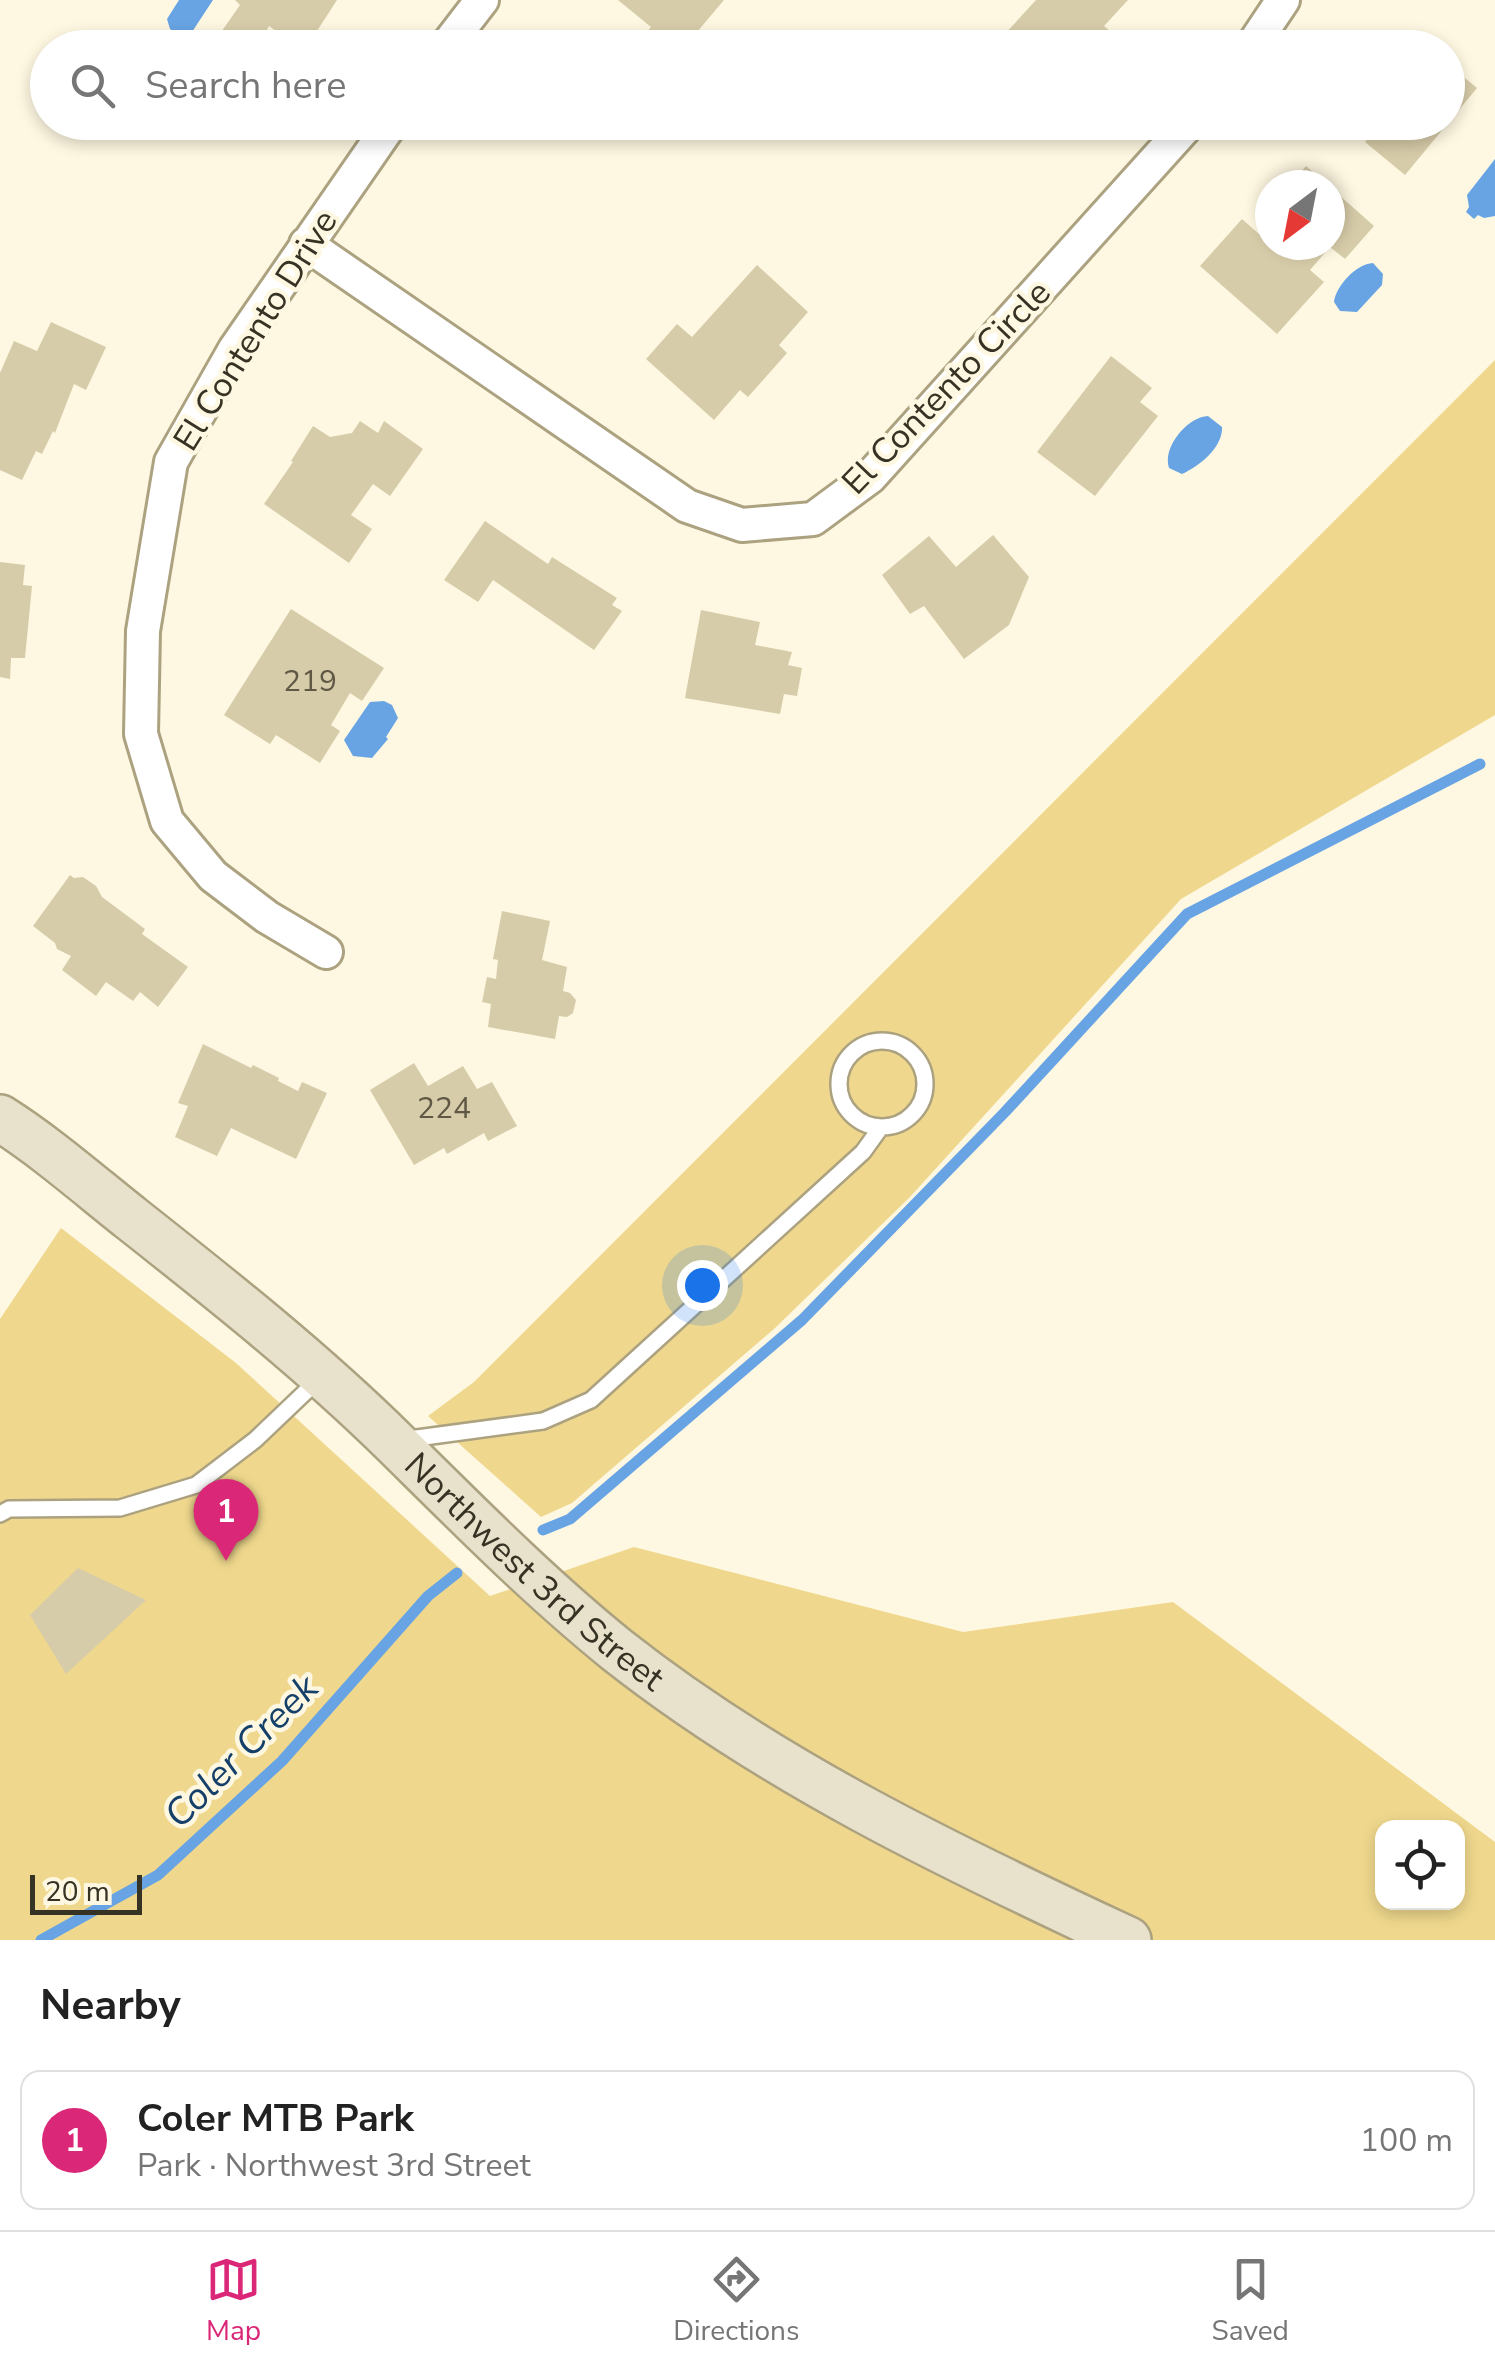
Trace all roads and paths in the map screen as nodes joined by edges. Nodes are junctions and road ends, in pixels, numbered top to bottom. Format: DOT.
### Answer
graph roads {
  1 [pos="482,0"];
  2 [pos="1283,0"];
  3 [pos="459,30"];
  4 [pos="1263,30"];
  5 [pos="379,140"];
  6 [pos="1174,140"];
  7 [pos="306,244"];
  8 [pos="326,952"];
  9 [pos="0,1118"];
  10 [pos="881,1127"];
  11 [pos="322,1376"];
  12 [pos="393,1441"];
  13 [pos="0,1514"];
  14 [pos="1128,1940"];
  1 -- 3 [label="street"];
  2 -- 4 [label="street"];
  5 -- 7 [label="street, El Contento Drive"];
  6 -- 7 [label="street, El Contento Circle"];
  7 -- 8 [label="street, El Contento Drive"];
  9 -- 11 [label="street, Northwest 3rd Street"];
  10 -- 10 [label="lane"];
  10 -- 12 [label="lane"];
  11 -- 12 [label="street, Northwest 3rd Street"];
  11 -- 13 [label="lane"];
  12 -- 14 [label="street, Northwest 3rd Street"];
}
